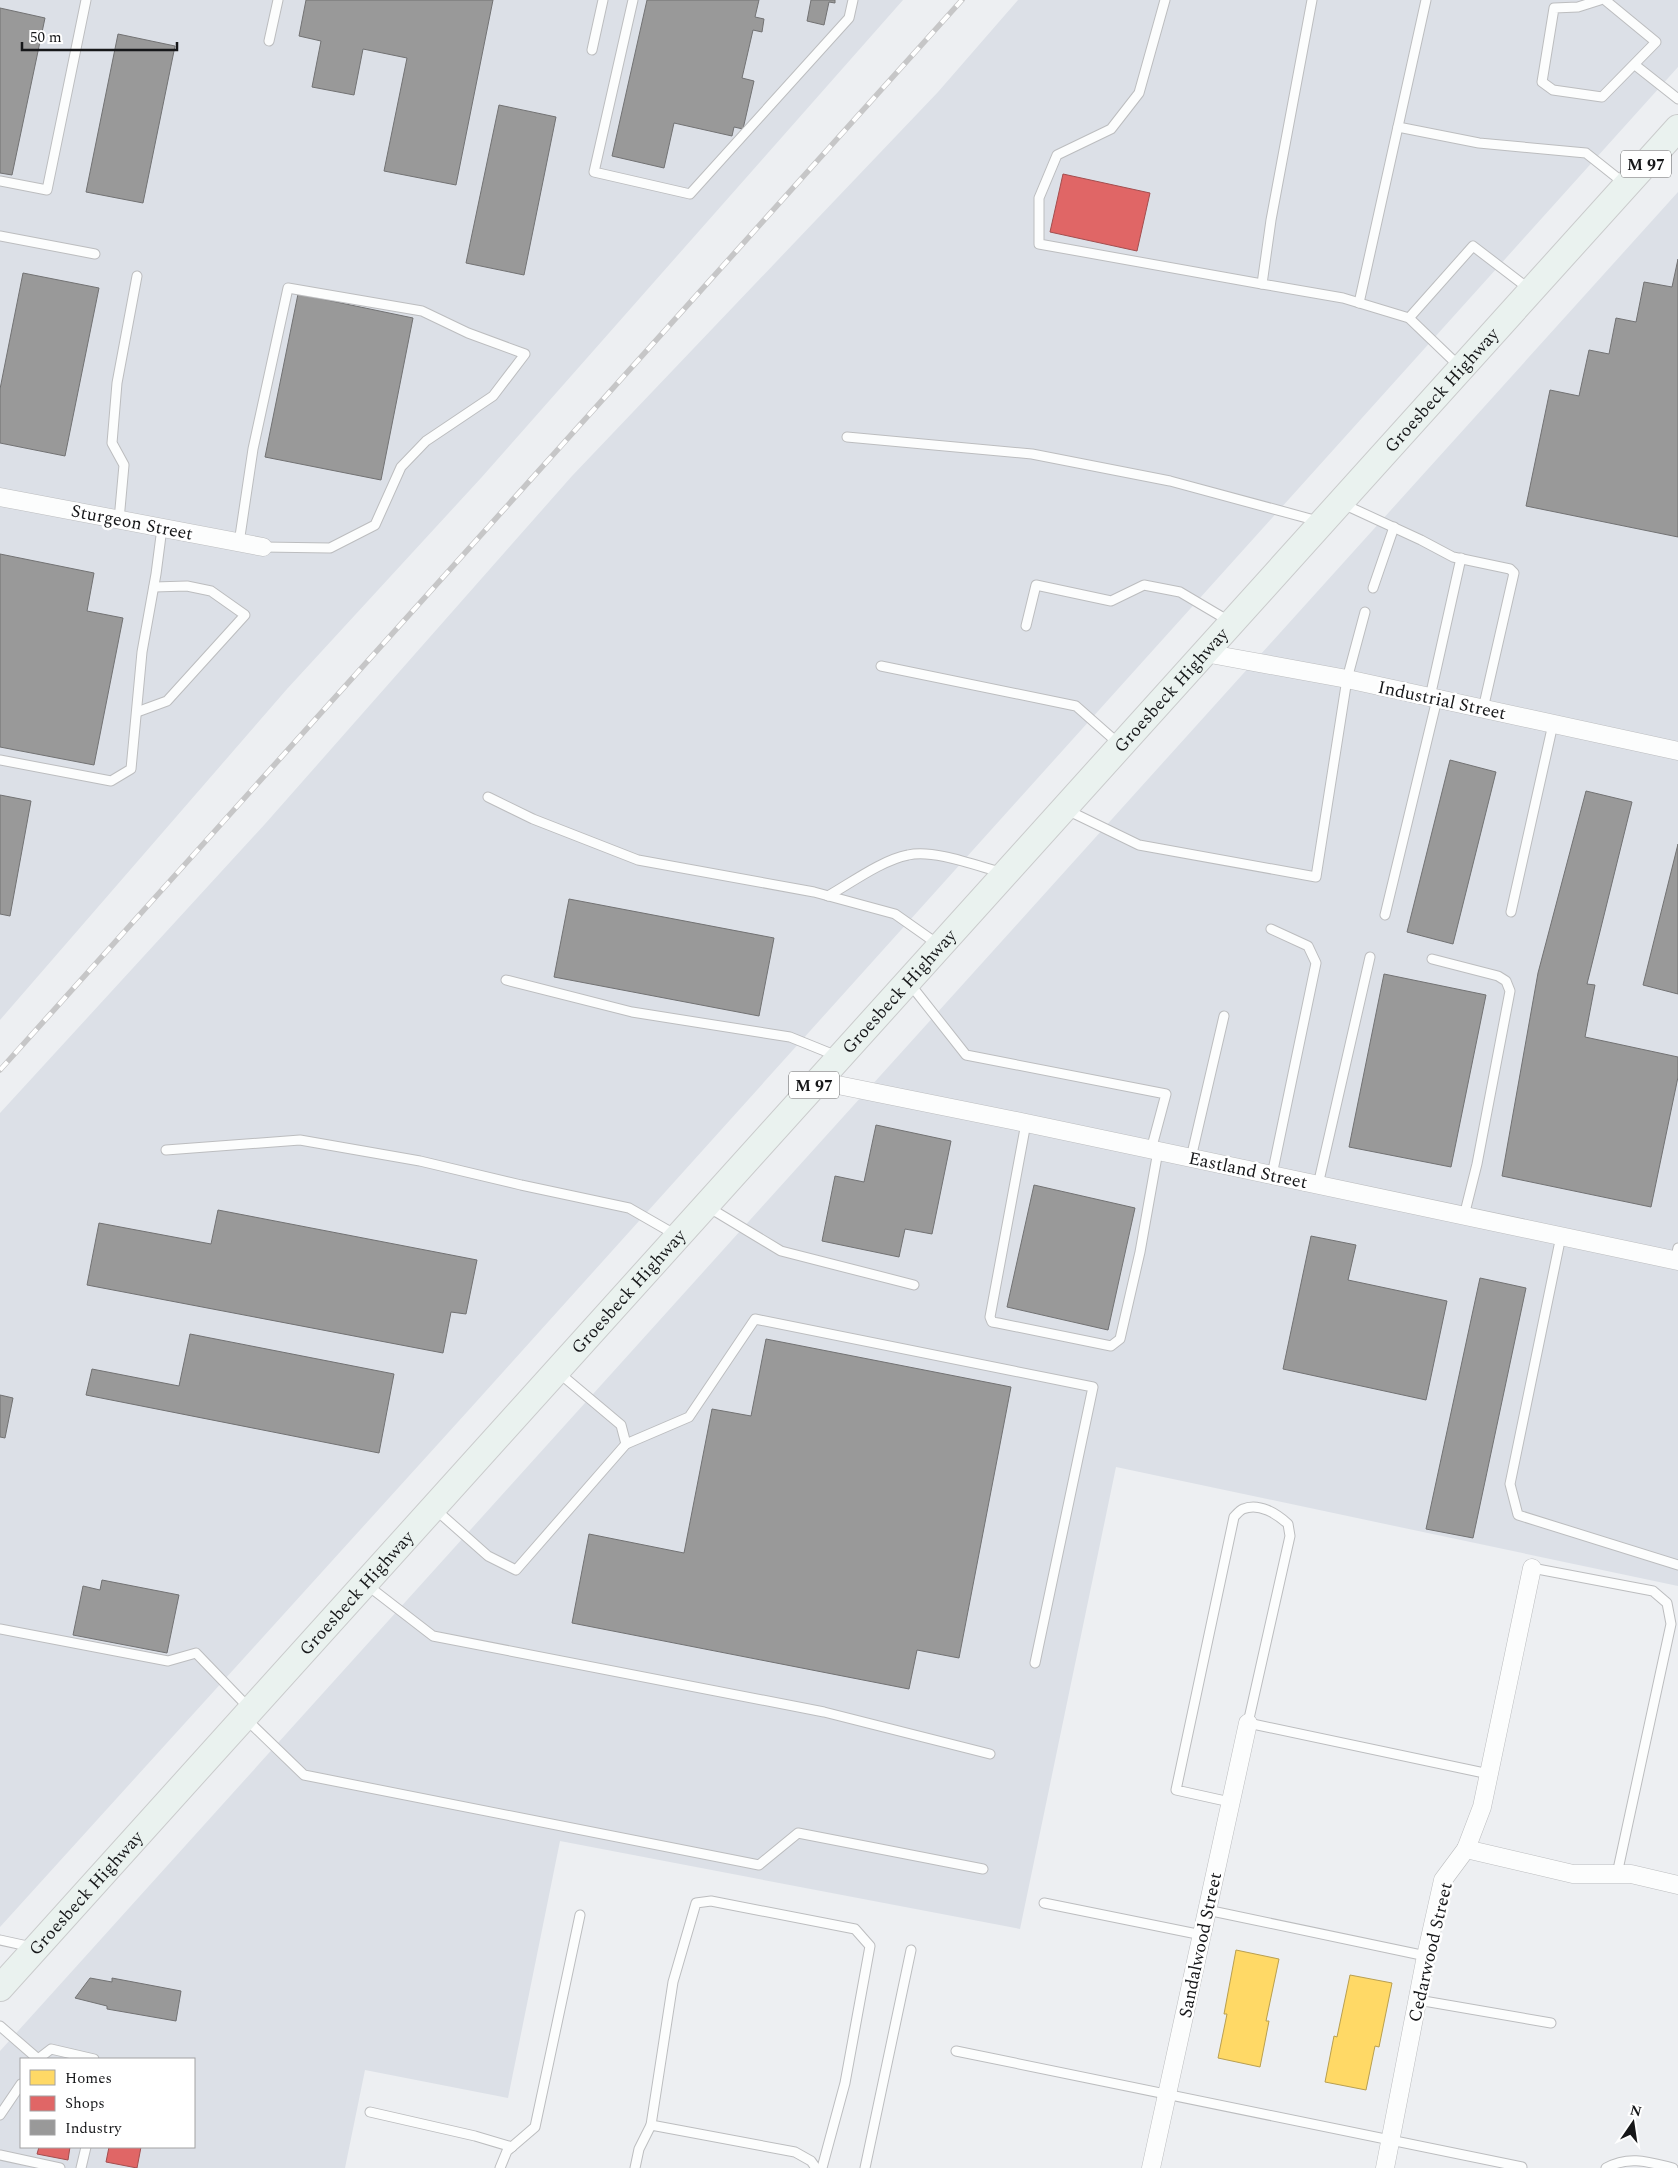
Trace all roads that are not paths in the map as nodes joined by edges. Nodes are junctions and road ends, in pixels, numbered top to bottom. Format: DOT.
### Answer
graph roads {
  1 [pos="86,0"];
  2 [pos="278,0"];
  3 [pos="603,0"];
  4 [pos="633,0"];
  5 [pos="853,0"];
  6 [pos="1165,0"];
  7 [pos="1312,0"];
  8 [pos="1426,0"];
  9 [pos="1600,0"];
  10 [pos="1605,0"];
  11 [pos="269,41"];
  12 [pos="592,50"];
  13 [pos="1635,65"];
  14 [pos="1678,99"];
  15 [pos="1398,127"];
  16 [pos="1677,132"];
  17 [pos="0,181"];
  18 [pos="1626,186"];
  19 [pos="0,236"];
  20 [pos="95,254"];
  21 [pos="137,276"];
  22 [pos="1262,284"];
  23 [pos="1531,291"];
  24 [pos="1359,303"];
  25 [pos="1409,318"];
  26 [pos="1462,368"];
  27 [pos="847,436"];
  28 [pos="0,497"];
  29 [pos="1340,503"];
  30 [pos="119,520"];
  31 [pos="1322,522"];
  32 [pos="1394,527"];
  33 [pos="162,528"];
  34 [pos="239,542"];
  35 [pos="264,547"];
  36 [pos="1461,558"];
  37 [pos="154,587"];
  38 [pos="1373,588"];
  39 [pos="1365,612"];
  40 [pos="1232,623"];
  41 [pos="1026,626"];
  42 [pos="1205,653"];
  43 [pos="881,666"];
  44 [pos="1347,680"];
  45 [pos="1434,698"];
  46 [pos="1483,709"];
  47 [pos="137,712"];
  48 [pos="1553,724"];
  49 [pos="1121,746"];
  50 [pos="1678,751"];
  51 [pos="0,760"];
  52 [pos="488,797"];
  53 [pos="1064,809"];
  54 [pos="1005,874"];
  55 [pos="828,896"];
  56 [pos="1511,912"];
  57 [pos="1385,915"];
  58 [pos="1272,929"];
  59 [pos="940,946"];
  60 [pos="1370,957"];
  61 [pos="1432,959"];
  62 [pos="506,980"];
  63 [pos="908,981"];
  64 [pos="1224,1016"];
  65 [pos="840,1057"];
  66 [pos="818,1081"];
  67 [pos="1026,1123"];
  68 [pos="166,1150"];
  69 [pos="1155,1150"];
  70 [pos="1191,1158"];
  71 [pos="1272,1175"];
  72 [pos="1318,1185"];
  73 [pos="706,1206"];
  74 [pos="1464,1216"];
  75 [pos="679,1236"];
  76 [pos="1561,1236"];
  77 [pos="1677,1257"];
  78 [pos="914,1285"];
  79 [pos="556,1371"];
  80 [pos="626,1444"];
  81 [pos="433,1508"];
  82 [pos="1678,1565"];
  83 [pos="1532,1568"];
  84 [pos="365,1583"];
  85 [pos="0,1629"];
  86 [pos="1035,1663"];
  87 [pos="247,1714"];
  88 [pos="1248,1723"];
  89 [pos="990,1754"];
  90 [pos="1489,1774"];
  91 [pos="1230,1802"];
  92 [pos="1466,1850"];
  93 [pos="983,1869"];
  94 [pos="1617,1874"];
  95 [pos="1678,1884"];
  96 [pos="1044,1903"];
  97 [pos="1207,1910"];
  98 [pos="580,1915"];
  99 [pos="1202,1936"];
  100 [pos="0,1940"];
  101 [pos="36,1948"];
  102 [pos="911,1950"];
  103 [pos="1426,1956"];
  104 [pos="0,1988"];
  105 [pos="1418,2000"];
  106 [pos="1551,2023"];
  107 [pos="0,2026"];
  108 [pos="956,2051"];
  109 [pos="37,2058"];
  110 [pos="39,2058"];
  111 [pos="90,2058"];
  112 [pos="20,2085"];
  113 [pos="1168,2095"];
  114 [pos="370,2112"];
  115 [pos="0,2114"];
  116 [pos="651,2125"];
  117 [pos="1391,2139"];
  118 [pos="512,2147"];
  119 [pos="86,2148"];
  120 [pos="0,2155"];
  121 [pos="1522,2167"];
  122 [pos="60,2168"];
  123 [pos="81,2168"];
  124 [pos="500,2168"];
  125 [pos="635,2168"];
  126 [pos="816,2168"];
  127 [pos="822,2168"];
  128 [pos="865,2168"];
  129 [pos="1151,2168"];
  130 [pos="1385,2168"];
  131 [pos="1606,2168"];
  132 [pos="1673,2168"];
  1 -- 17 [label="lane"];
  2 -- 11 [label="lane"];
  3 -- 12 [label="lane"];
  4 -- 5 [label="lane"];
  6 -- 22 [label="lane"];
  7 -- 22 [label="lane"];
  8 -- 15 [label="lane"];
  9 -- 13 [label="lane"];
  10 -- 13 [label="lane"];
  13 -- 14 [label="lane"];
  15 -- 18 [label="lane"];
  15 -- 24 [label="lane"];
  16 -- 18 [label="main road, Groesbeck Highway / M 97"];
  18 -- 23 [label="main road, Groesbeck Highway / M 97"];
  19 -- 20 [label="lane"];
  21 -- 30 [label="lane"];
  22 -- 24 [label="lane"];
  23 -- 25 [label="lane"];
  23 -- 26 [label="main road, Groesbeck Highway / M 97"];
  24 -- 25 [label="lane"];
  25 -- 26 [label="lane"];
  26 -- 29 [label="main road, Groesbeck Highway / M 97"];
  27 -- 31 [label="lane"];
  28 -- 30 [label="street, Sturgeon Street"];
  29 -- 31 [label="main road, Groesbeck Highway / M 97"];
  29 -- 32 [label="lane"];
  30 -- 33 [label="street, Sturgeon Street"];
  31 -- 40 [label="main road, Groesbeck Highway / M 97"];
  32 -- 36 [label="lane"];
  32 -- 38 [label="lane"];
  33 -- 34 [label="street, Sturgeon Street"];
  33 -- 37 [label="lane"];
  34 -- 35 [label="street, Sturgeon Street"];
  34 -- 35 [label="lane"];
  36 -- 45 [label="lane"];
  36 -- 46 [label="lane"];
  37 -- 47 [label="lane"];
  37 -- 47 [label="lane"];
  39 -- 44 [label="lane"];
  40 -- 41 [label="lane"];
  40 -- 42 [label="main road, Groesbeck Highway / M 97"];
  42 -- 44 [label="street, Industrial Street"];
  42 -- 49 [label="main road, Groesbeck Highway / M 97"];
  43 -- 49 [label="lane"];
  44 -- 45 [label="street, Industrial Street"];
  44 -- 53 [label="lane"];
  45 -- 46 [label="street, Industrial Street"];
  45 -- 57 [label="lane"];
  46 -- 48 [label="street, Industrial Street"];
  47 -- 51 [label="lane"];
  48 -- 50 [label="street, Industrial Street"];
  48 -- 56 [label="lane"];
  49 -- 53 [label="main road, Groesbeck Highway / M 97"];
  52 -- 55 [label="lane"];
  53 -- 54 [label="main road, Groesbeck Highway / M 97"];
  54 -- 55 [label="lane"];
  54 -- 59 [label="main road, Groesbeck Highway / M 97"];
  55 -- 59 [label="lane"];
  58 -- 71 [label="lane"];
  59 -- 63 [label="main road, Groesbeck Highway / M 97"];
  60 -- 72 [label="lane"];
  61 -- 74 [label="lane"];
  62 -- 65 [label="lane"];
  63 -- 65 [label="main road, Groesbeck Highway / M 97"];
  63 -- 69 [label="lane"];
  64 -- 70 [label="lane"];
  65 -- 66 [label="main road, Groesbeck Highway / M 97"];
  66 -- 67 [label="street, Eastland Street"];
  66 -- 73 [label="main road, Groesbeck Highway / M 97"];
  67 -- 69 [label="street, Eastland Street"];
  67 -- 69 [label="lane"];
  68 -- 75 [label="lane"];
  69 -- 70 [label="street, Eastland Street"];
  70 -- 71 [label="street, Eastland Street"];
  71 -- 72 [label="street, Eastland Street"];
  72 -- 74 [label="street, Eastland Street"];
  73 -- 75 [label="main road, Groesbeck Highway / M 97"];
  73 -- 78 [label="lane"];
  74 -- 76 [label="street, Eastland Street"];
  75 -- 79 [label="main road, Groesbeck Highway / M 97"];
  76 -- 77 [label="street, Eastland Street"];
  76 -- 82 [label="lane"];
  79 -- 80 [label="lane"];
  79 -- 81 [label="main road, Groesbeck Highway / M 97"];
  80 -- 81 [label="lane"];
  80 -- 86 [label="lane"];
  81 -- 84 [label="main road, Groesbeck Highway / M 97"];
  83 -- 90 [label="street, Cedarwood Street"];
  83 -- 94 [label="lane"];
  84 -- 87 [label="main road, Groesbeck Highway / M 97"];
  84 -- 89 [label="lane"];
  85 -- 87 [label="lane"];
  87 -- 93 [label="lane"];
  87 -- 101 [label="main road, Groesbeck Highway / M 97"];
  88 -- 90 [label="lane"];
  88 -- 91 [label="street, Sandalwood Street"];
  88 -- 91 [label="lane"];
  90 -- 92 [label="street, Cedarwood Street"];
  91 -- 97 [label="street, Sandalwood Street"];
  92 -- 94 [label="street"];
  92 -- 103 [label="street, Cedarwood Street"];
  94 -- 95 [label="street"];
  96 -- 99 [label="lane"];
  97 -- 99 [label="street, Sandalwood Street"];
  97 -- 103 [label="lane"];
  98 -- 118 [label="lane"];
  99 -- 113 [label="street, Sandalwood Street"];
  100 -- 101 [label="lane"];
  101 -- 104 [label="main road, Groesbeck Highway / M 97"];
  102 -- 128 [label="lane"];
  103 -- 105 [label="street, Cedarwood Street"];
  105 -- 106 [label="lane"];
  105 -- 117 [label="street, Cedarwood Street"];
  107 -- 109 [label="lane"];
  108 -- 113 [label="lane"];
  110 -- 111 [label="lane"];
  112 -- 115 [label="lane"];
  113 -- 117 [label="lane"];
  113 -- 129 [label="street, Sandalwood Street"];
  114 -- 118 [label="lane"];
  116 -- 125 [label="lane"];
  116 -- 126 [label="lane"];
  116 -- 127 [label="lane"];
  117 -- 121 [label="lane"];
  117 -- 130 [label="street, Cedarwood Street"];
  118 -- 124 [label="lane"];
  119 -- 123 [label="lane"];
  120 -- 122 [label="lane"];
  131 -- 132 [label="lane"];
}
